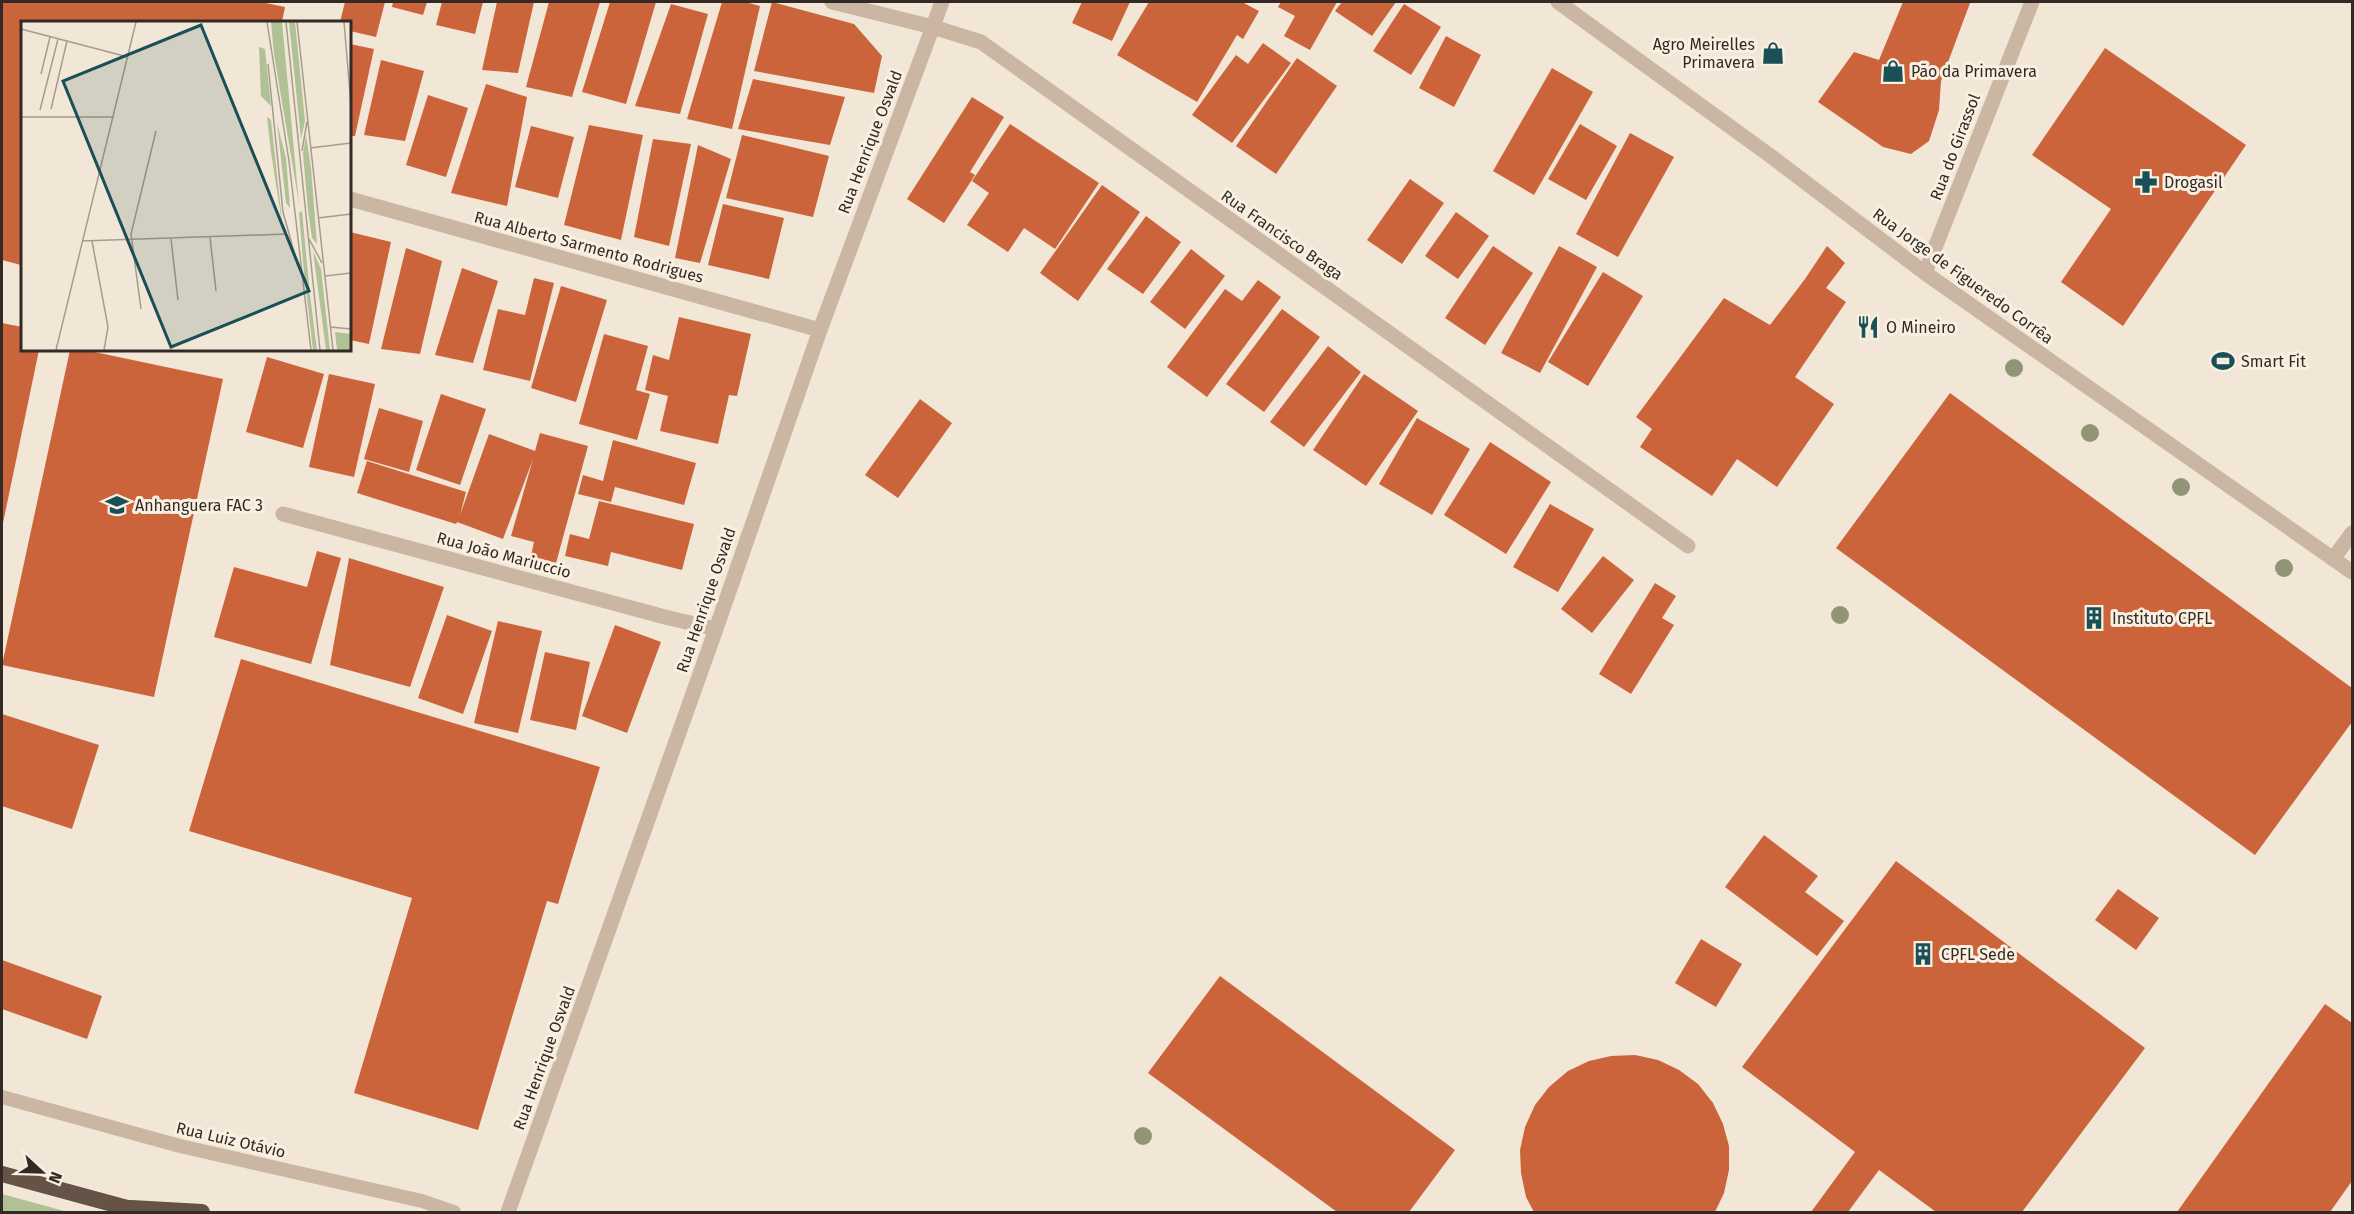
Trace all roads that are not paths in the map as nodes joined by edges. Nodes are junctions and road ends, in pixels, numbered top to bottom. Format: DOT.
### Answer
graph roads {
  1 [pos="832,2"];
  2 [pos="942,2"];
  3 [pos="1558,2"];
  4 [pos="2032,2"];
  5 [pos="933,27"];
  6 [pos="351,199"];
  7 [pos="1925,273"];
  8 [pos="819,330"];
  9 [pos="283,514"];
  10 [pos="2352,532"];
  11 [pos="1688,546"];
  12 [pos="2333,559"];
  13 [pos="2352,572"];
  14 [pos="716,629"];
  15 [pos="2,1097"];
  16 [pos="2,1174"];
  17 [pos="134,1210"];
  18 [pos="202,1212"];
  19 [pos="454,1212"];
  20 [pos="508,1212"];
  1 -- 5 [label="street, Rua Francisco Braga"];
  2 -- 5 [label="street, Rua Henrique Osvald"];
  3 -- 7 [label="street, Rua Jorge de Figueredo Corrêa"];
  4 -- 7 [label="street, Rua do Girassol"];
  5 -- 8 [label="street, Rua Henrique Osvald"];
  5 -- 11 [label="street, Rua Francisco Braga"];
  6 -- 8 [label="street, Rua Alberto Sarmento Rodrigues"];
  7 -- 12 [label="street, Rua Jorge de Figueredo Corrêa"];
  8 -- 14 [label="street, Rua Henrique Osvald"];
  9 -- 14 [label="street, Rua João Mariuccio"];
  10 -- 12 [label="street"];
  12 -- 13 [label="street, Rua Jorge de Figueredo Corrêa"];
  14 -- 20 [label="street, Rua Henrique Osvald"];
  15 -- 19 [label="lane, Rua Luiz Otávio"];
  16 -- 17 [label="highway"];
  17 -- 18 [label="highway"];
}
